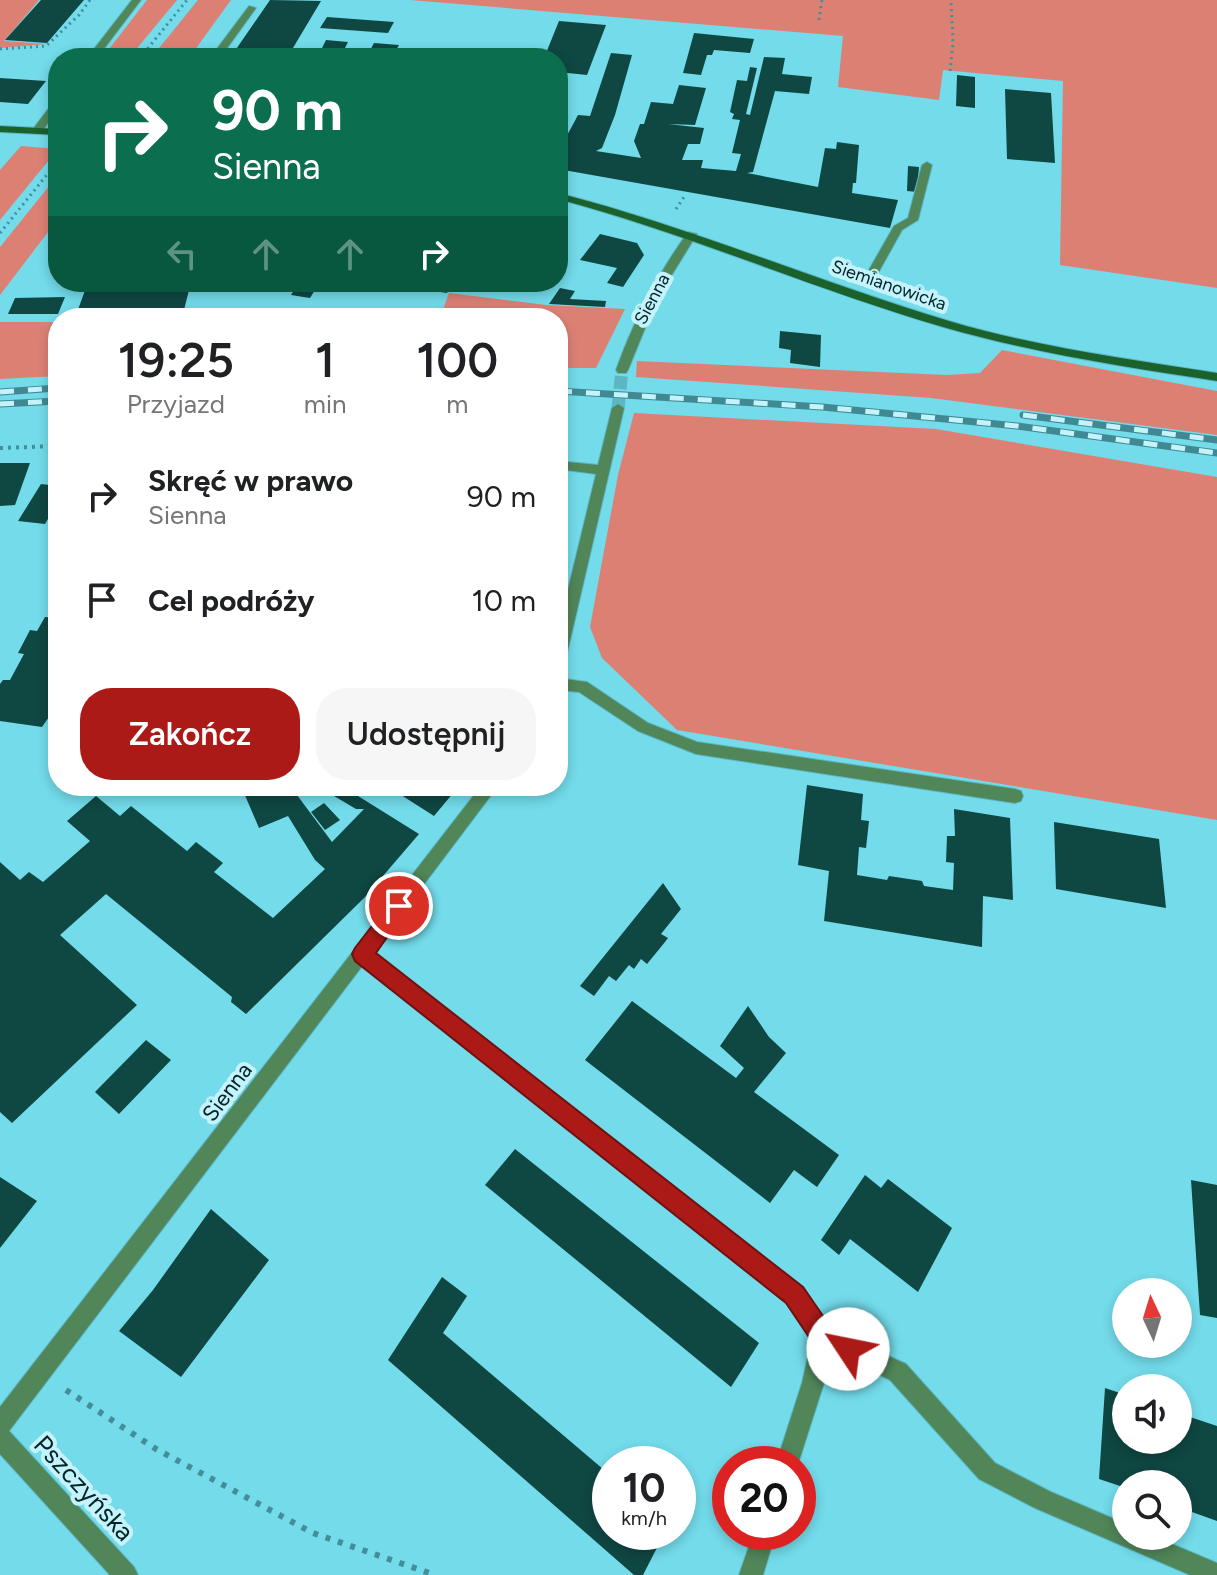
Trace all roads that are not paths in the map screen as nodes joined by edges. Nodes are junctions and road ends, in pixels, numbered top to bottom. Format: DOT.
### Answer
graph roads {
  1 [pos="137,0"];
  2 [pos="252,8"];
  3 [pos="100,48"];
  4 [pos="222,48"];
  5 [pos="48,116"];
  6 [pos="0,129"];
  7 [pos="37,131"];
  8 [pos="48,132"];
  9 [pos="927,165"];
  10 [pos="568,199"];
  11 [pos="692,234"];
  12 [pos="868,282"];
  13 [pos="622,370"];
  14 [pos="1217,377"];
  15 [pos="618,408"];
  16 [pos="568,466"];
  17 [pos="601,470"];
  18 [pos="568,617"];
  19 [pos="568,685"];
  20 [pos="482,796"];
  21 [pos="1015,796"];
  22 [pos="362,954"];
  23 [pos="823,1337"];
  24 [pos="0,1425"];
  25 [pos="0,1438"];
  26 [pos="793,1446"];
  27 [pos="761,1550"];
  28 [pos="756,1573"];
  29 [pos="126,1575"];
  30 [pos="1217,1575"];
  1 -- 3 [label="street"];
  2 -- 4 [label="street"];
  5 -- 7 [label="street"];
  6 -- 7 [label="main road"];
  7 -- 8 [label="main road"];
  9 -- 12 [label="street"];
  10 -- 11 [label="main road, Siemianowicka"];
  11 -- 13 [label="street, Sienna"];
  11 -- 14 [label="main road, Siemianowicka"];
  15 -- 17 [label="street"];
  16 -- 17 [label="street"];
  17 -- 18 [label="street"];
  19 -- 21 [label="street"];
  20 -- 22 [label="street, Sienna"];
  22 -- 23 [label="street"];
  22 -- 24 [label="street, Sienna"];
  23 -- 26 [label="street"];
  23 -- 30 [label="street"];
  25 -- 29 [label="street, Pszczyńska"];
  27 -- 28 [label="street"];
}
